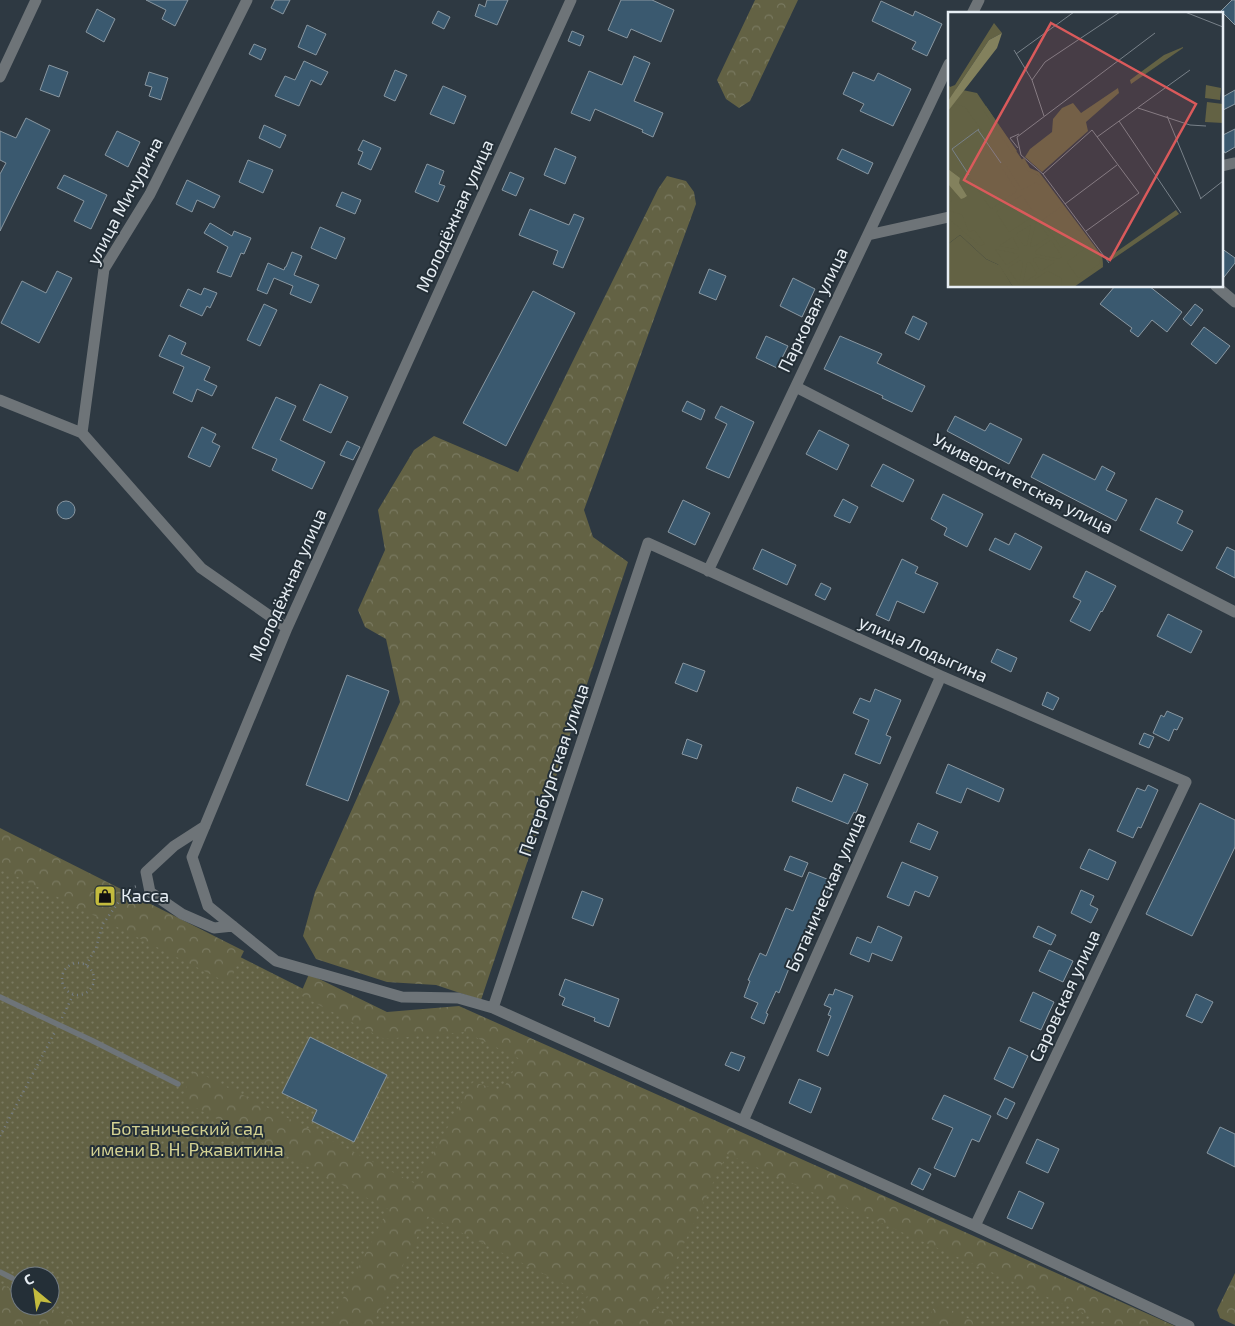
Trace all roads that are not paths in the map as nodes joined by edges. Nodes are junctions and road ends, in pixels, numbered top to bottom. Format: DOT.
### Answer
graph roads {
  1 [pos="36,0"];
  2 [pos="247,0"];
  3 [pos="571,0"];
  4 [pos="979,0"];
  5 [pos="973,12"];
  6 [pos="948,66"];
  7 [pos="0,77"];
  8 [pos="1235,164"];
  9 [pos="1222,166"];
  10 [pos="948,217"];
  11 [pos="868,235"];
  12 [pos="1218,288"];
  13 [pos="1235,302"];
  14 [pos="796,387"];
  15 [pos="0,400"];
  16 [pos="82,433"];
  17 [pos="648,543"];
  18 [pos="708,571"];
  19 [pos="1235,612"];
  20 [pos="287,628"];
  21 [pos="942,676"];
  22 [pos="1186,782"];
  23 [pos="205,826"];
  24 [pos="233,926"];
  25 [pos="0,997"];
  26 [pos="493,1008"];
  27 [pos="178,1084"];
  28 [pos="744,1122"];
  29 [pos="975,1226"];
  30 [pos="1189,1326"];
  1 -- 7 [label="street"];
  2 -- 16 [label="street, улица Мичурина"];
  3 -- 20 [label="street, Молодёжная улица"];
  4 -- 5 [label="street"];
  6 -- 11 [label="street, Парковая улица"];
  8 -- 9 [label="street"];
  10 -- 11 [label="street"];
  11 -- 14 [label="street, Парковая улица"];
  12 -- 13 [label="street"];
  14 -- 18 [label="street, Парковая улица"];
  14 -- 19 [label="street, Университетская улица"];
  15 -- 16 [label="street"];
  16 -- 20 [label="street"];
  17 -- 18 [label="street, улица Лодыгина"];
  17 -- 26 [label="street, Петербургская улица"];
  18 -- 21 [label="street, улица Лодыгина"];
  20 -- 23 [label="street, Молодёжная улица"];
  21 -- 22 [label="street, улица Лодыгина"];
  21 -- 28 [label="street, Ботаническая улица"];
  22 -- 29 [label="street, Саровская улица"];
  23 -- 24 [label="street, Молодёжная улица"];
  23 -- 24 [label="street"];
  24 -- 26 [label="street, Молодёжная улица"];
  25 -- 27 [label="lane"];
  26 -- 28 [label="street, Молодёжная улица"];
  28 -- 29 [label="street, Молодёжная улица"];
  29 -- 30 [label="street, Молодёжная улица"];
}
